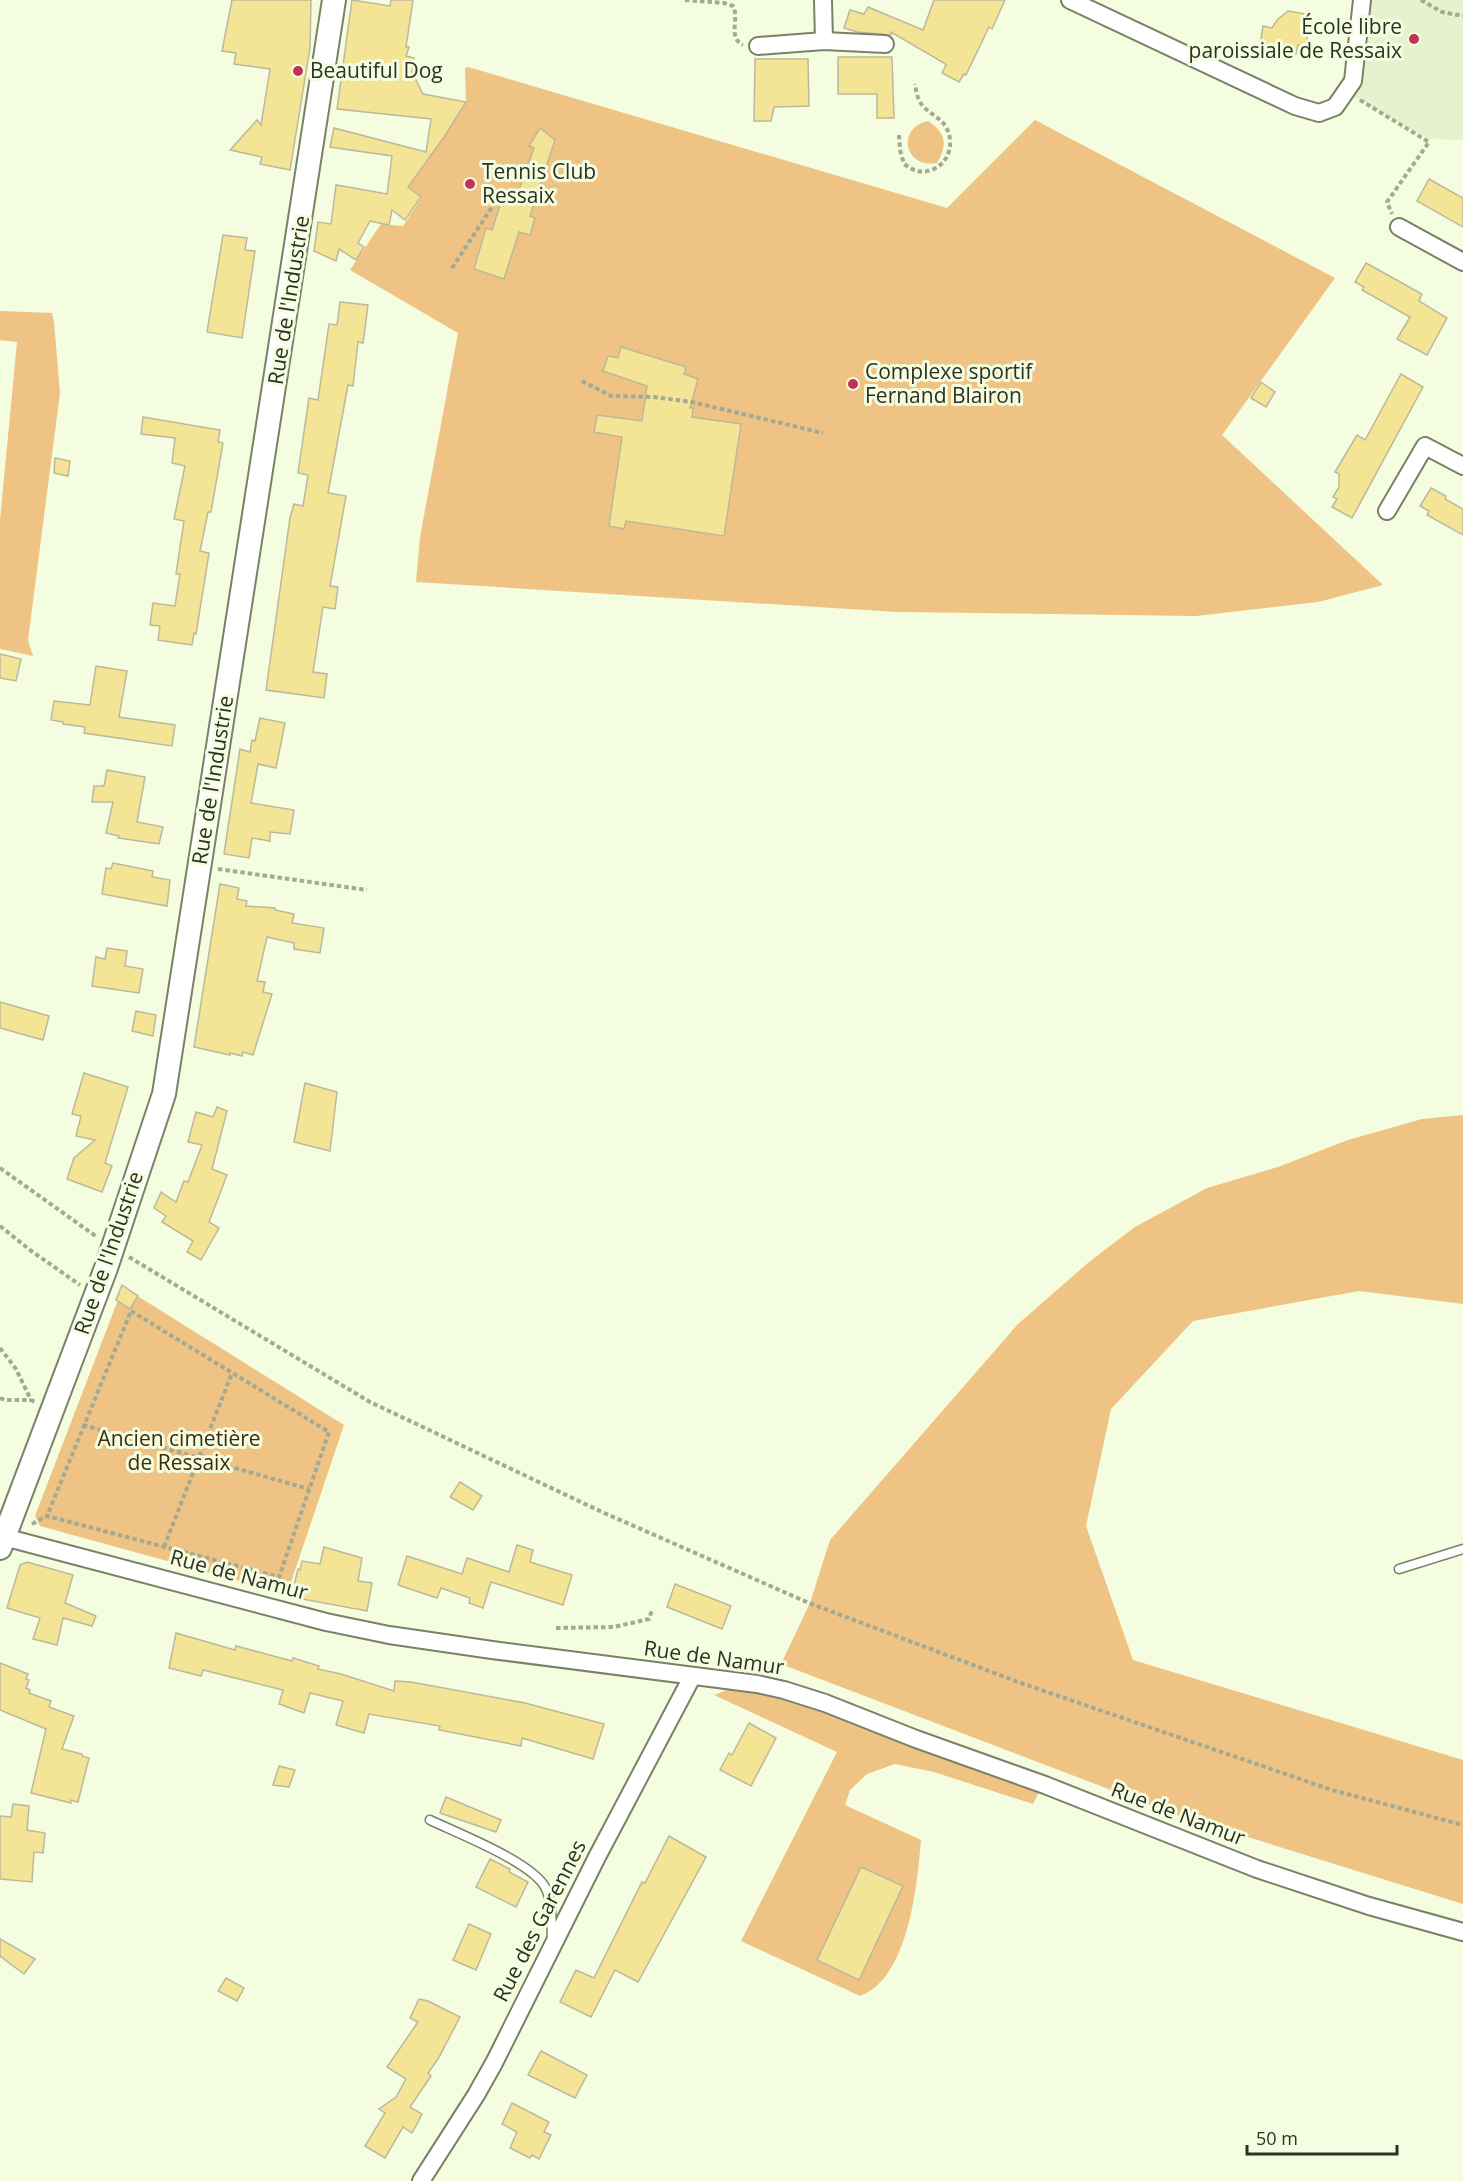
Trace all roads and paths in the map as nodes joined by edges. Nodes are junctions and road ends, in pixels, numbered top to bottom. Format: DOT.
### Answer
graph roads {
  1 [pos="334,0"];
  2 [pos="685,0"];
  3 [pos="823,0"];
  4 [pos="1070,0"];
  5 [pos="1362,0"];
  6 [pos="1421,0"];
  7 [pos="1463,16"];
  8 [pos="825,41"];
  9 [pos="885,44"];
  10 [pos="758,46"];
  11 [pos="915,84"];
  12 [pos="1350,87"];
  13 [pos="899,135"];
  14 [pos="500,195"];
  15 [pos="1399,227"];
  16 [pos="1463,262"];
  17 [pos="452,268"];
  18 [pos="582,381"];
  19 [pos="823,433"];
  20 [pos="1463,466"];
  21 [pos="1387,511"];
  22 [pos="200,866"];
  23 [pos="367,890"];
  24 [pos="0,1168"];
  25 [pos="0,1226"];
  26 [pos="113,1247"];
  27 [pos="96,1295"];
  28 [pos="0,1348"];
  29 [pos="232,1373"];
  30 [pos="0,1398"];
  31 [pos="83,1425"];
  32 [pos="199,1458"];
  33 [pos="309,1489"];
  34 [pos="2,1542"];
  35 [pos="164,1547"];
  36 [pos="1463,1549"];
  37 [pos="1399,1569"];
  38 [pos="652,1610"];
  39 [pos="556,1628"];
  40 [pos="692,1677"];
  41 [pos="430,1820"];
  42 [pos="1463,1824"];
  43 [pos="1463,1932"];
  44 [pos="553,1947"];
  45 [pos="421,2181"];
  1 -- 22 [label="street, Rue de l'Industrie"];
  2 -- 10 [label="path"];
  3 -- 8 [label="street"];
  4 -- 12 [label="street"];
  5 -- 12 [label="street"];
  6 -- 7 [label="path"];
  8 -- 9 [label="street"];
  8 -- 10 [label="street"];
  11 -- 13 [label="path"];
  12 -- 15 [label="path"];
  14 -- 17 [label="path"];
  15 -- 16 [label="street"];
  18 -- 19 [label="path"];
  20 -- 21 [label="street"];
  22 -- 23 [label="path"];
  22 -- 26 [label="street, Rue de l'Industrie"];
  24 -- 26 [label="path"];
  25 -- 27 [label="path"];
  26 -- 27 [label="street, Rue de l'Industrie"];
  26 -- 42 [label="path"];
  27 -- 34 [label="street, Rue de l'Industrie"];
  28 -- 30 [label="path"];
  29 -- 31 [label="path"];
  29 -- 32 [label="path"];
  29 -- 33 [label="path"];
  31 -- 32 [label="path"];
  31 -- 35 [label="path"];
  32 -- 33 [label="path"];
  32 -- 35 [label="path"];
  33 -- 35 [label="path"];
  34 -- 40 [label="street, Rue de Namur"];
  36 -- 37 [label="lane"];
  38 -- 39 [label="path"];
  40 -- 43 [label="street, Rue de Namur"];
  40 -- 44 [label="street, Rue des Garennes"];
  41 -- 44 [label="lane"];
  44 -- 45 [label="street, Rue des Garennes"];
}
